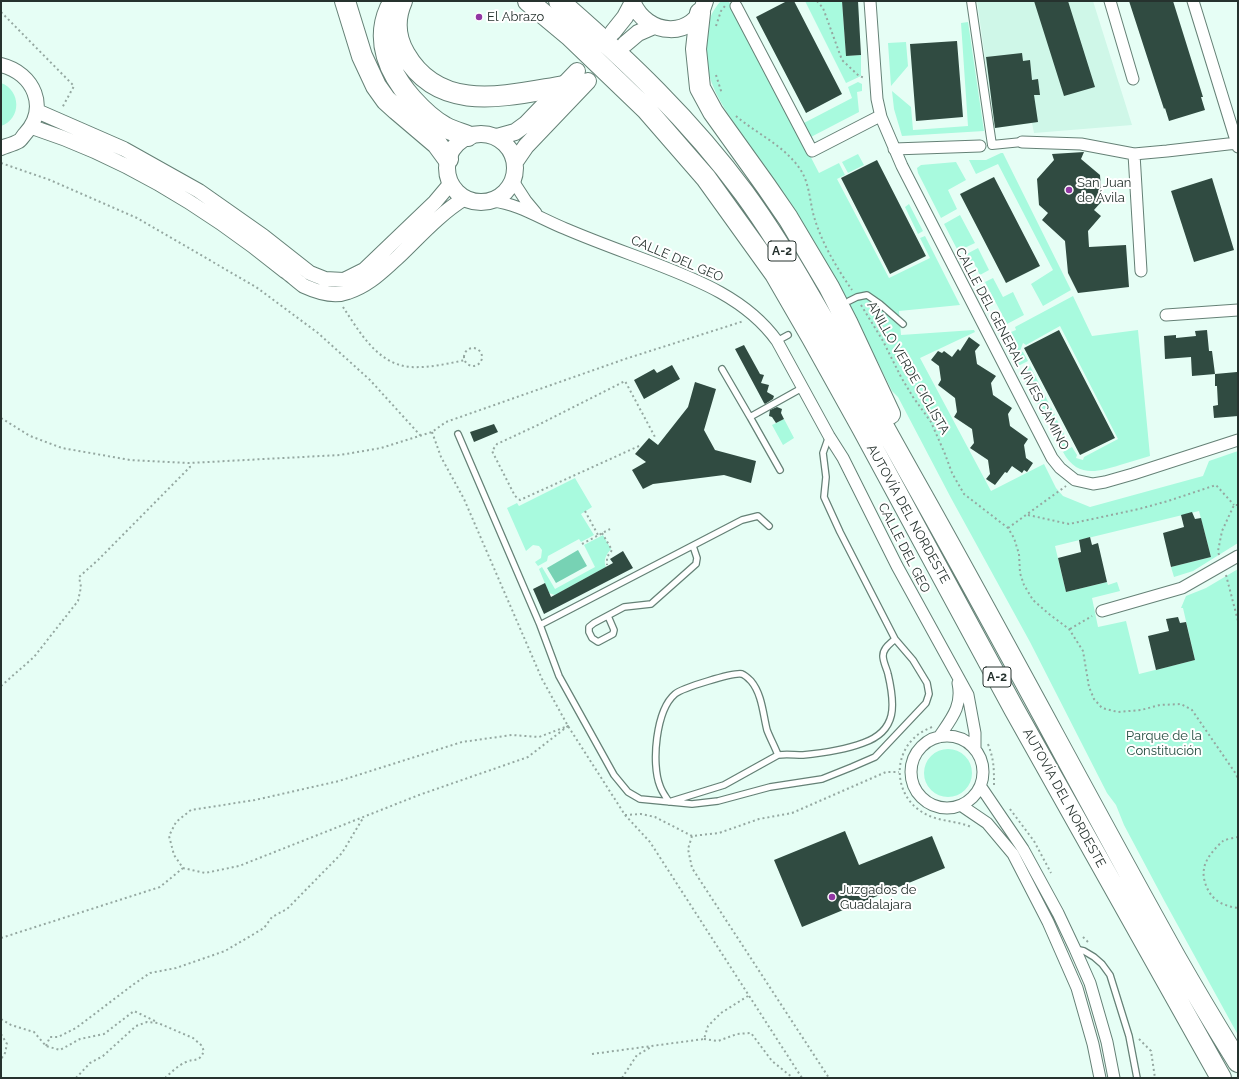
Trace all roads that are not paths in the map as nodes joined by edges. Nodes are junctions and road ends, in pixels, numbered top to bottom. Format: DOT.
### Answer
graph roads {
  1 [pos="345,1"];
  2 [pos="394,1"];
  3 [pos="402,1"];
  4 [pos="512,1"];
  5 [pos="528,1"];
  6 [pos="559,1"];
  7 [pos="632,1"];
  8 [pos="870,1"];
  9 [pos="971,1"];
  10 [pos="1110,1"];
  11 [pos="1193,1"];
  12 [pos="733,3"];
  13 [pos="703,7"];
  14 [pos="654,26"];
  15 [pos="613,32"];
  16 [pos="625,44"];
  17 [pos="1,65"];
  18 [pos="1133,78"];
  19 [pos="564,86"];
  20 [pos="37,111"];
  21 [pos="880,116"];
  22 [pos="1234,122"];
  23 [pos="32,127"];
  24 [pos="468,136"];
  25 [pos="497,137"];
  26 [pos="1022,142"];
  27 [pos="992,145"];
  28 [pos="1237,145"];
  29 [pos="980,146"];
  30 [pos="1,148"];
  31 [pos="894,149"];
  32 [pos="1134,154"];
  33 [pos="448,159"];
  34 [pos="515,162"];
  35 [pos="514,181"];
  36 [pos="450,183"];
  37 [pos="465,198"];
  38 [pos="493,201"];
  39 [pos="540,218"];
  40 [pos="1141,271"];
  41 [pos="775,274"];
  42 [pos="849,301"];
  43 [pos="1238,310"];
  44 [pos="1166,315"];
  45 [pos="903,324"];
  46 [pos="788,335"];
  47 [pos="777,342"];
  48 [pos="722,369"];
  49 [pos="802,388"];
  50 [pos="750,417"];
  51 [pos="458,434"];
  52 [pos="829,436"];
  53 [pos="1238,440"];
  54 [pos="780,470"];
  55 [pos="769,526"];
  56 [pos="949,543"];
  57 [pos="693,546"];
  58 [pos="1238,556"];
  59 [pos="1102,611"];
  60 [pos="608,616"];
  61 [pos="540,625"];
  62 [pos="895,639"];
  63 [pos="955,672"];
  64 [pos="939,737"];
  65 [pos="975,749"];
  66 [pos="778,755"];
  67 [pos="981,787"];
  68 [pos="669,802"];
  69 [pos="962,806"];
  70 [pos="1075,950"];
  71 [pos="1238,1062"];
  72 [pos="1100,1078"];
  73 [pos="1114,1078"];
  74 [pos="1137,1078"];
  75 [pos="1221,1078"];
  1 -- 33 [label="highway"];
  2 -- 24 [label="highway"];
  3 -- 19 [label="highway"];
  4 -- 41 [label="highway"];
  5 -- 41 [label="highway, AUTOVÍA DEL NORDESTE / A-2"];
  6 -- 56 [label="highway, AUTOVÍA DEL NORDESTE / A-2"];
  7 -- 14 [label="main road"];
  7 -- 15 [label="main road"];
  8 -- 21 [label="street, CALLE DEL GENERAL VIVES CAMINO"];
  9 -- 27 [label="street"];
  10 -- 18 [label="street"];
  11 -- 22 [label="street"];
  12 -- 21 [label="street"];
  13 -- 14 [label="main road"];
  13 -- 56 [label="highway"];
  14 -- 16 [label="main road"];
  17 -- 20 [label="street"];
  19 -- 25 [label="main road"];
  19 -- 34 [label="main road"];
  20 -- 23 [label="street"];
  20 -- 36 [label="street"];
  21 -- 31 [label="street, CALLE DEL GENERAL VIVES CAMINO"];
  22 -- 28 [label="street"];
  23 -- 30 [label="street"];
  23 -- 37 [label="street"];
  24 -- 25 [label="main road"];
  24 -- 33 [label="main road"];
  25 -- 34 [label="main road"];
  26 -- 27 [label="street"];
  26 -- 32 [label="street"];
  27 -- 29 [label="street"];
  28 -- 32 [label="street"];
  29 -- 31 [label="street"];
  31 -- 53 [label="street, CALLE DEL GENERAL VIVES CAMINO"];
  32 -- 40 [label="street"];
  33 -- 36 [label="main road"];
  34 -- 35 [label="main road"];
  35 -- 38 [label="main road"];
  35 -- 39 [label="street, CALLE DEL GEO"];
  36 -- 37 [label="main road"];
  37 -- 38 [label="main road"];
  38 -- 39 [label="street, CALLE DEL GEO"];
  39 -- 47 [label="street, CALLE DEL GEO"];
  41 -- 75 [label="highway, AUTOVÍA DEL NORDESTE / A-2"];
  42 -- 45 [label="lane"];
  43 -- 44 [label="street"];
  46 -- 47 [label="lane"];
  47 -- 49 [label="street, CALLE DEL GEO"];
  48 -- 50 [label="lane"];
  49 -- 50 [label="lane"];
  49 -- 52 [label="street, CALLE DEL GEO"];
  50 -- 54 [label="lane"];
  51 -- 61 [label="lane"];
  52 -- 62 [label="lane"];
  52 -- 63 [label="street, CALLE DEL GEO"];
  55 -- 57 [label="lane"];
  56 -- 71 [label="highway, AUTOVÍA DEL NORDESTE / A-2"];
  57 -- 60 [label="lane"];
  57 -- 61 [label="lane"];
  58 -- 59 [label="street"];
  60 -- 60 [label="lane"];
  61 -- 68 [label="lane"];
  62 -- 66 [label="lane"];
  62 -- 68 [label="lane"];
  63 -- 64 [label="street, CALLE DEL GEO"];
  63 -- 65 [label="street, CALLE DEL GEO"];
  64 -- 65 [label="street"];
  64 -- 69 [label="street"];
  65 -- 67 [label="street"];
  66 -- 68 [label="lane"];
  66 -- 68 [label="lane"];
  67 -- 69 [label="street"];
  67 -- 70 [label="street"];
  69 -- 72 [label="street"];
  70 -- 73 [label="street"];
  70 -- 74 [label="lane"];
}
